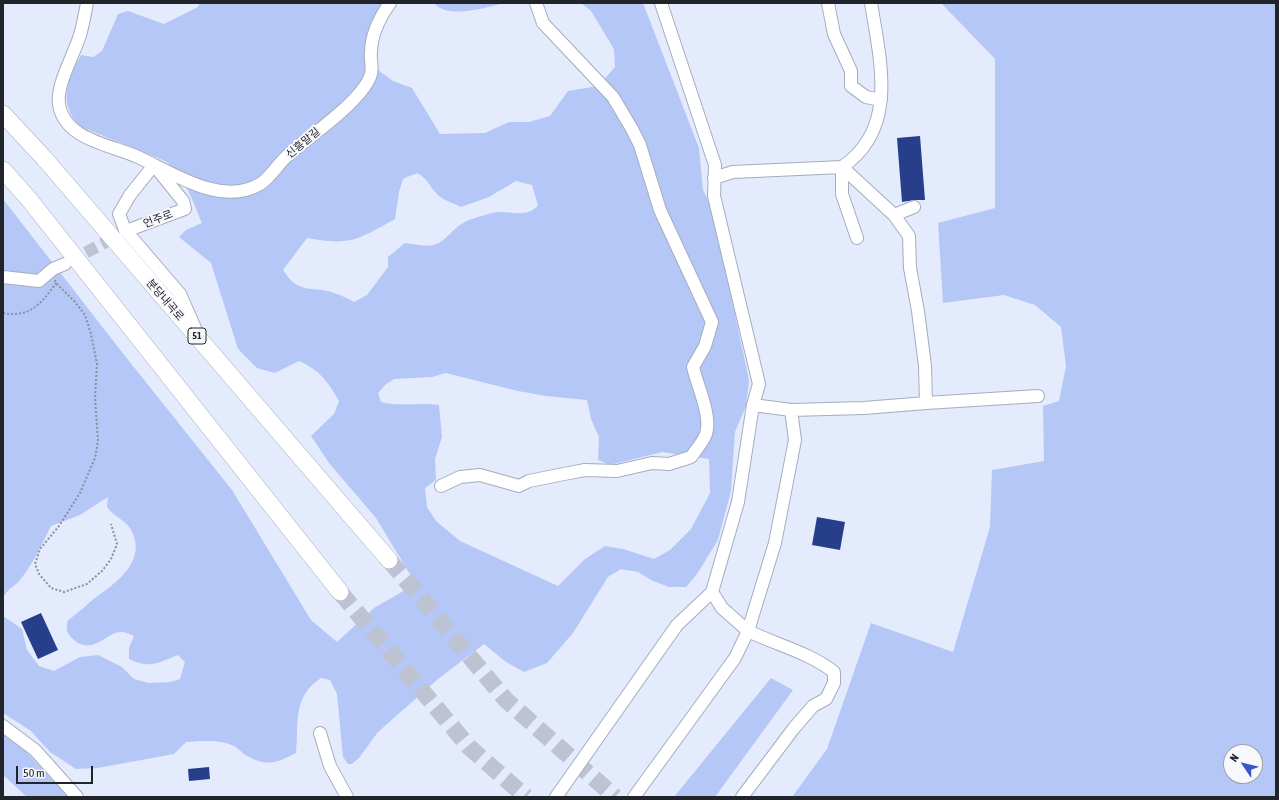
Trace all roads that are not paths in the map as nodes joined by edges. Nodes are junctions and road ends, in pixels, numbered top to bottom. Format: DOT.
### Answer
graph roads {
  1 [pos="87,3"];
  2 [pos="390,3"];
  3 [pos="536,3"];
  4 [pos="661,3"];
  5 [pos="828,3"];
  6 [pos="871,3"];
  7 [pos="881,100"];
  8 [pos="3,114"];
  9 [pos="154,165"];
  10 [pos="842,167"];
  11 [pos="3,170"];
  12 [pos="714,178"];
  13 [pos="914,207"];
  14 [pos="894,215"];
  15 [pos="126,231"];
  16 [pos="857,238"];
  17 [pos="65,264"];
  18 [pos="3,276"];
  19 [pos="201,342"];
  20 [pos="1038,396"];
  21 [pos="926,402"];
  22 [pos="753,405"];
  23 [pos="791,410"];
  24 [pos="441,486"];
  25 [pos="389,560"];
  26 [pos="340,592"];
  27 [pos="712,592"];
  28 [pos="748,631"];
  29 [pos="3,726"];
  30 [pos="320,733"];
  31 [pos="77,797"];
  32 [pos="347,797"];
  33 [pos="556,797"];
  34 [pos="634,797"];
  35 [pos="742,797"];
  1 -- 9 [label="street, 신흥말길"];
  2 -- 9 [label="street, 신흥말길"];
  3 -- 24 [label="street"];
  4 -- 12 [label="street"];
  5 -- 7 [label="street"];
  6 -- 7 [label="street"];
  7 -- 10 [label="street"];
  8 -- 19 [label="highway, 분당내곡로 / 51"];
  9 -- 15 [label="street"];
  9 -- 15 [label="street, 언주로"];
  10 -- 12 [label="street"];
  10 -- 14 [label="street"];
  10 -- 16 [label="street"];
  11 -- 26 [label="highway"];
  12 -- 22 [label="street"];
  13 -- 14 [label="street"];
  14 -- 21 [label="street"];
  15 -- 19 [label="street"];
  17 -- 18 [label="street"];
  19 -- 25 [label="highway, 분당내곡로 / 51"];
  20 -- 21 [label="street"];
  21 -- 23 [label="street"];
  22 -- 23 [label="street"];
  22 -- 27 [label="street"];
  23 -- 28 [label="street"];
  27 -- 28 [label="street"];
  27 -- 33 [label="street"];
  28 -- 34 [label="street"];
  28 -- 35 [label="street"];
  29 -- 31 [label="street"];
  30 -- 32 [label="street"];
}
